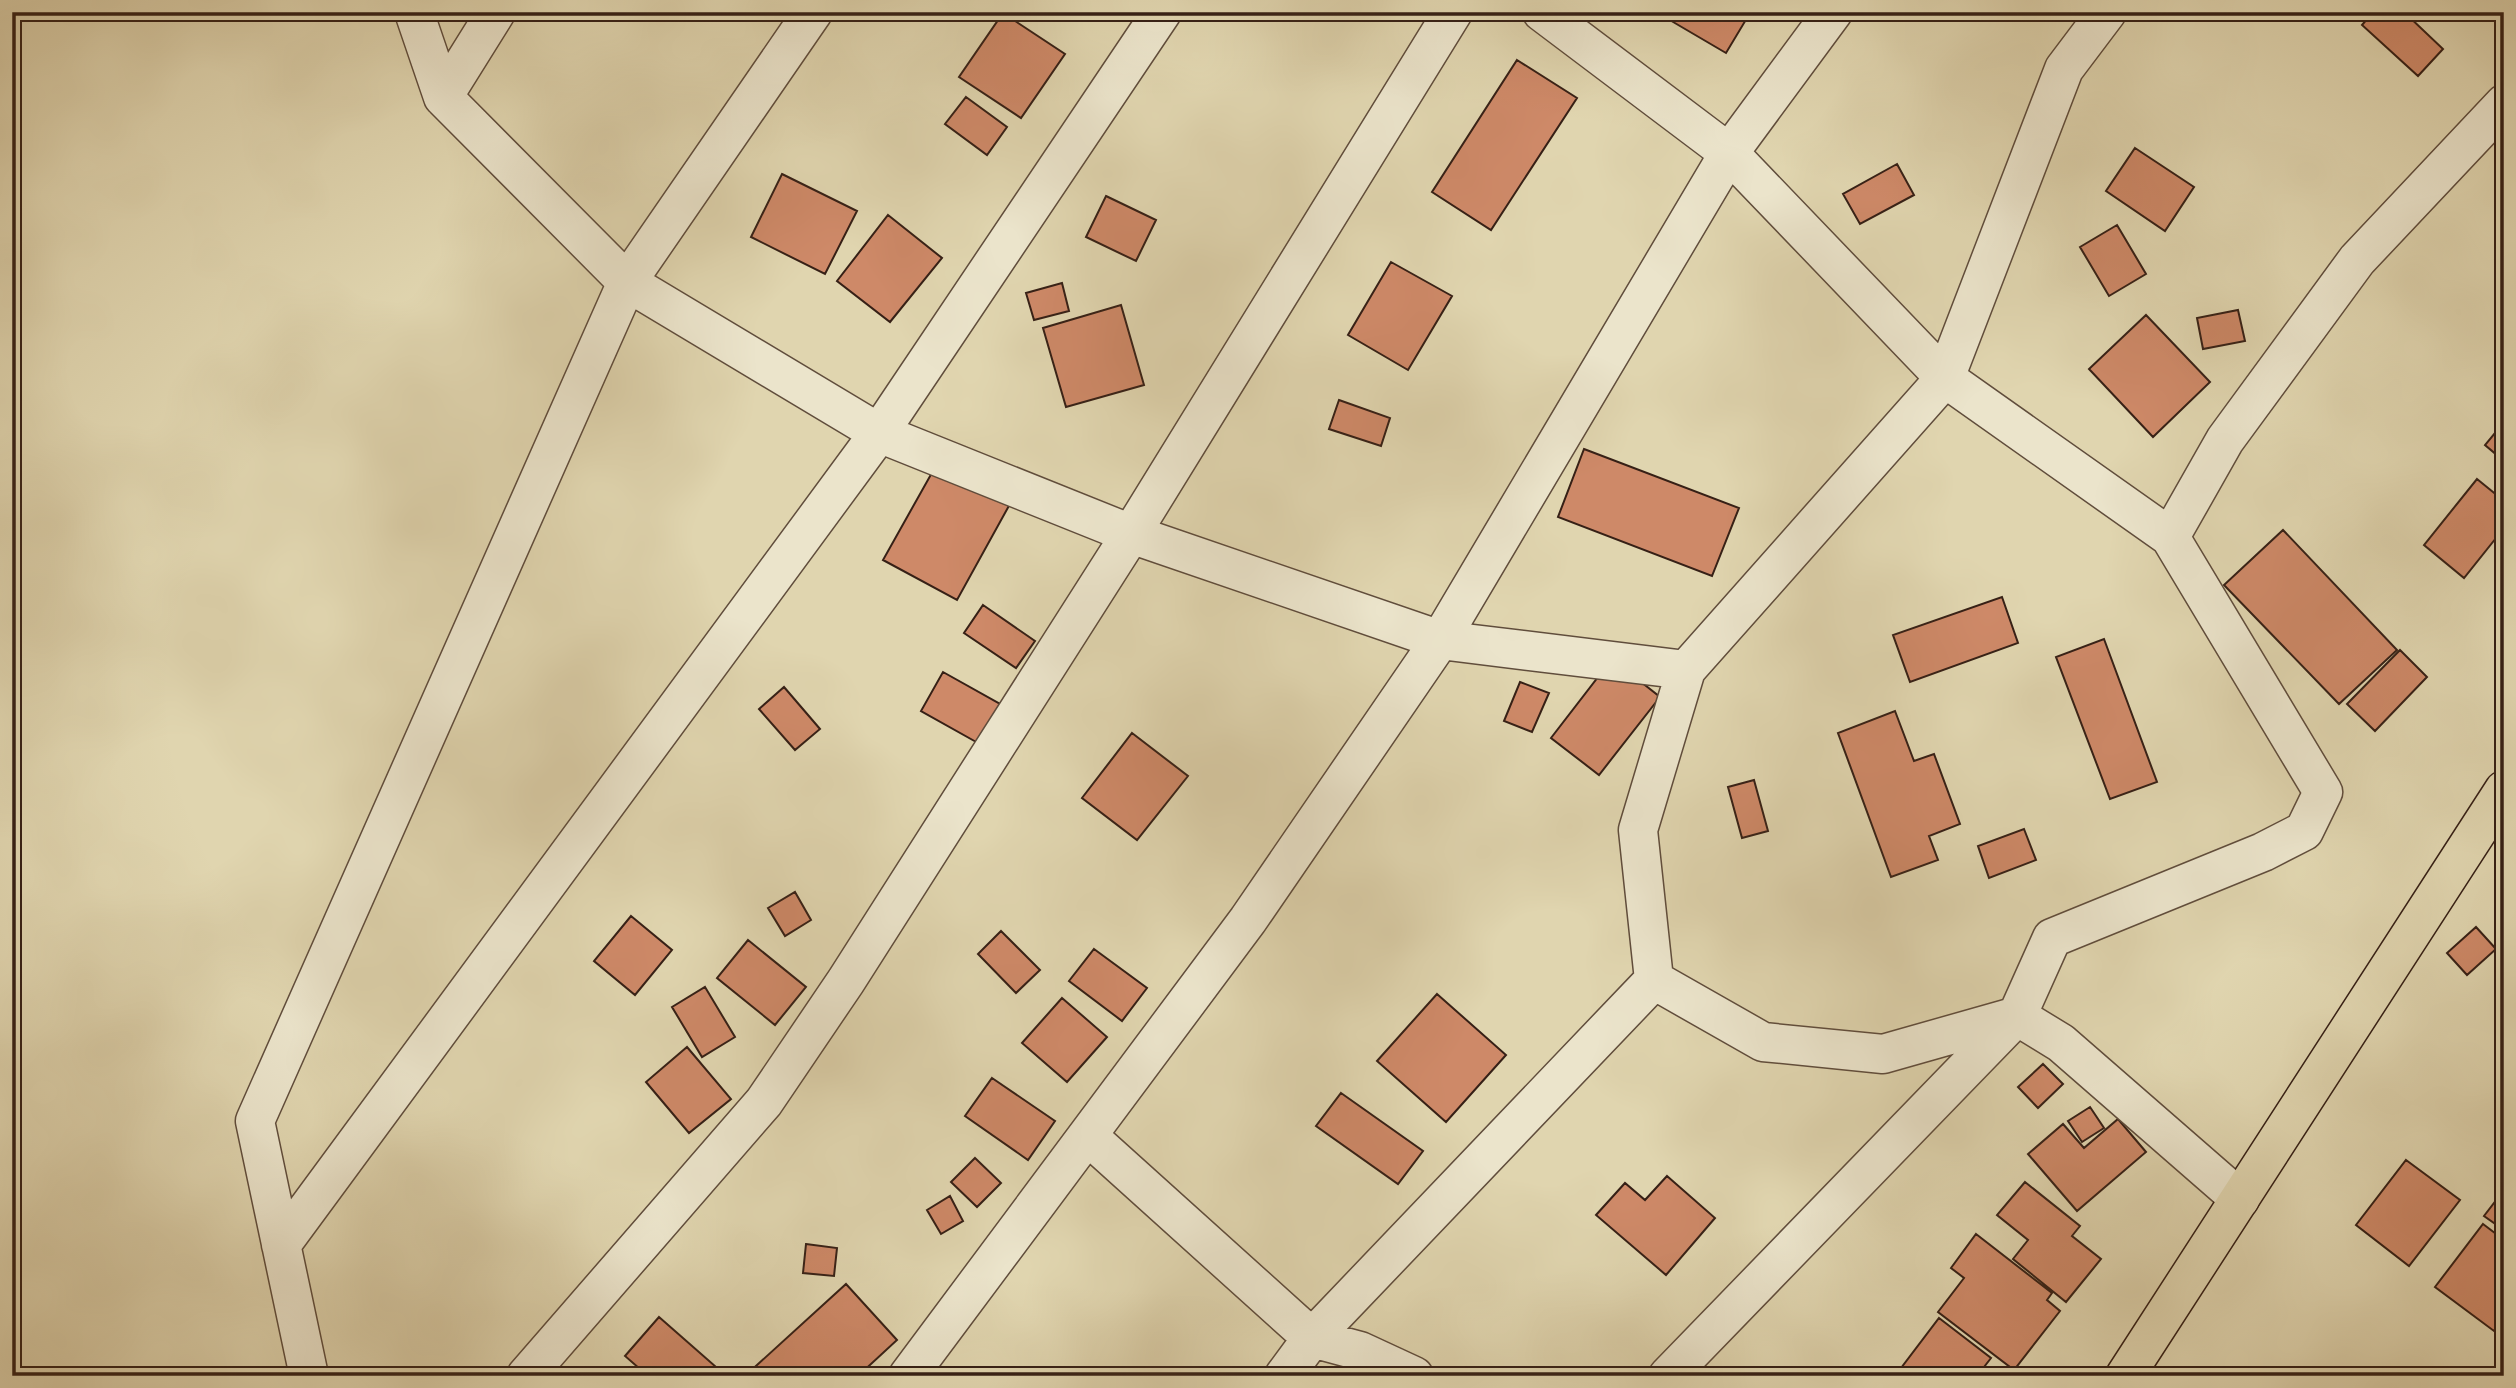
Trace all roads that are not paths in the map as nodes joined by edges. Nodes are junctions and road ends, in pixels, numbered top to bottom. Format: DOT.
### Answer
graph roads {
  1 [pos="414,12"];
  2 [pos="496,12"];
  3 [pos="814,12"];
  4 [pos="1162,12"];
  5 [pos="1453,12"];
  6 [pos="1542,12"];
  7 [pos="1833,12"];
  8 [pos="2107,12"];
  9 [pos="443,97"];
  10 [pos="2504,104"];
  11 [pos="1729,153"];
  12 [pos="627,282"];
  13 [pos="1945,378"];
  14 [pos="879,433"];
  15 [pos="1131,534"];
  16 [pos="2170,537"];
  17 [pos="1440,640"];
  18 [pos="1686,670"];
  19 [pos="2504,790"];
  20 [pos="1654,981"];
  21 [pos="2017,1016"];
  22 [pos="1088,1136"];
  23 [pos="2240,1199"];
  24 [pos="281,1245"];
  25 [pos="1312,1338"];
  26 [pos="309,1376"];
  27 [pos="526,1376"];
  28 [pos="908,1376"];
  29 [pos="1284,1376"];
  30 [pos="1414,1376"];
  31 [pos="1668,1376"];
  32 [pos="2126,1376"];
  1 -- 9 [label="street"];
  2 -- 9 [label="street"];
  3 -- 12 [label="street"];
  4 -- 14 [label="street"];
  5 -- 15 [label="street"];
  6 -- 11 [label="street"];
  7 -- 11 [label="street"];
  8 -- 13 [label="street"];
  9 -- 12 [label="street"];
  10 -- 16 [label="street"];
  11 -- 13 [label="street"];
  11 -- 17 [label="street"];
  12 -- 14 [label="street"];
  12 -- 24 [label="street"];
  13 -- 16 [label="street"];
  13 -- 18 [label="street"];
  14 -- 15 [label="street"];
  14 -- 24 [label="street"];
  15 -- 17 [label="street"];
  15 -- 27 [label="street"];
  16 -- 21 [label="street"];
  17 -- 18 [label="street"];
  17 -- 22 [label="street"];
  18 -- 20 [label="street"];
  19 -- 23 [label="highway"];
  20 -- 21 [label="street"];
  20 -- 25 [label="street"];
  21 -- 23 [label="street"];
  21 -- 31 [label="street"];
  22 -- 25 [label="street"];
  22 -- 28 [label="street"];
  23 -- 32 [label="highway"];
  24 -- 26 [label="street"];
  25 -- 29 [label="street"];
  25 -- 30 [label="street"];
}
